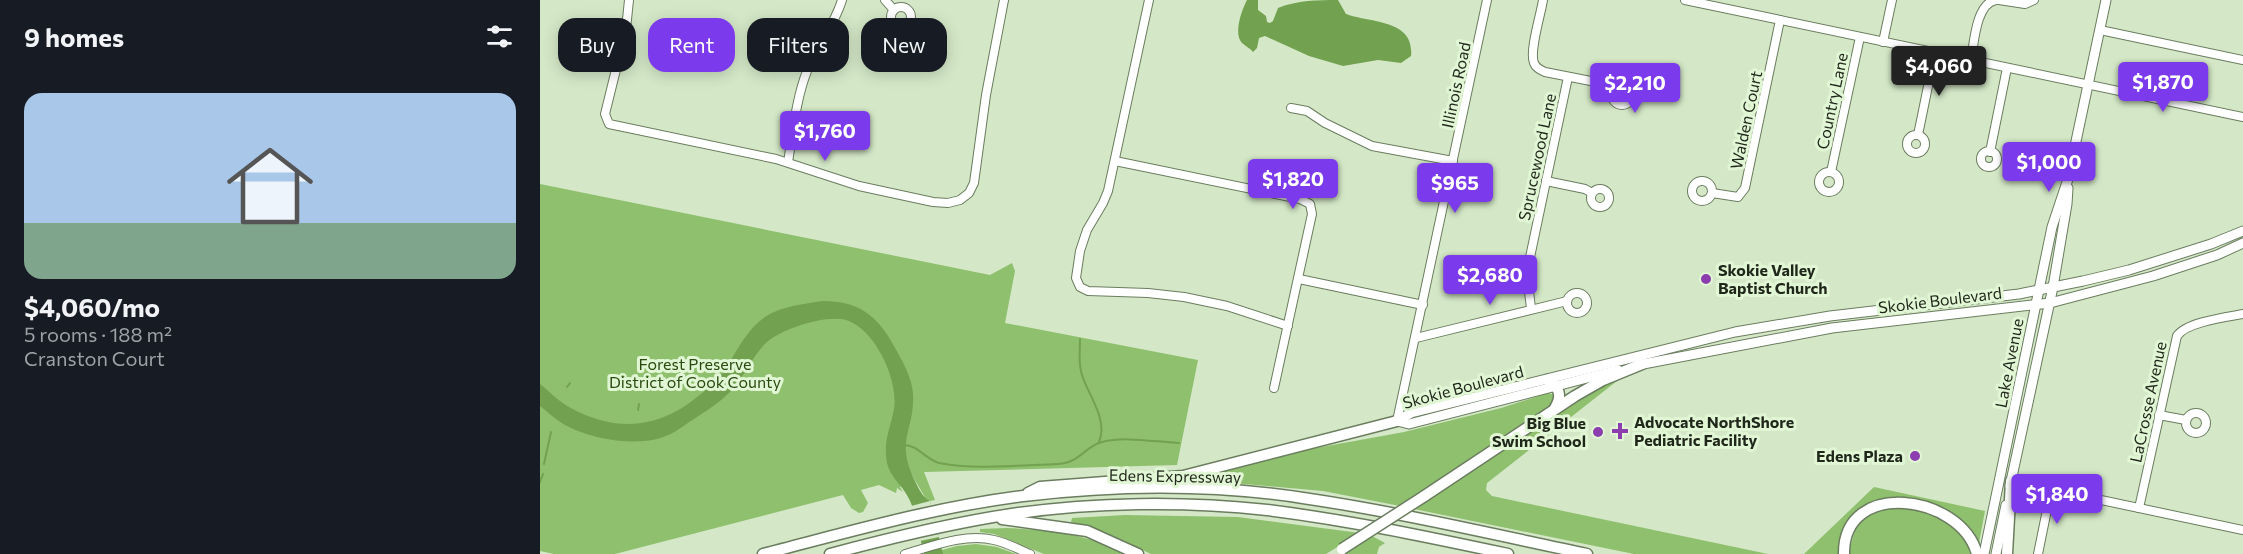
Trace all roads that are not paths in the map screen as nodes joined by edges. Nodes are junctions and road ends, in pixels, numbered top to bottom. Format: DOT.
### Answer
graph roads {
  1 [pos="629,0"];
  2 [pos="842,0"];
  3 [pos="885,0"];
  4 [pos="1004,0"];
  5 [pos="1149,0"];
  6 [pos="1487,0"];
  7 [pos="1544,0"];
  8 [pos="1684,0"];
  9 [pos="1892,0"];
  10 [pos="1997,0"];
  11 [pos="2034,0"];
  12 [pos="2106,0"];
  13 [pos="894,10"];
  14 [pos="1780,20"];
  15 [pos="2100,30"];
  16 [pos="1860,37"];
  17 [pos="1883,42"];
  18 [pos="1935,52"];
  19 [pos="1971,60"];
  20 [pos="2243,60"];
  21 [pos="2007,68"];
  22 [pos="1568,76"];
  23 [pos="2088,85"];
  24 [pos="1614,89"];
  25 [pos="1291,108"];
  26 [pos="2243,117"];
  27 [pos="1918,135"];
  28 [pos="1990,152"];
  29 [pos="1115,160"];
  30 [pos="1453,161"];
  31 [pos="788,162"];
  32 [pos="1831,172"];
  33 [pos="2068,179"];
  34 [pos="1546,181"];
  35 [pos="1592,193"];
  36 [pos="1712,193"];
  37 [pos="2243,231"];
  38 [pos="2243,243"];
  39 [pos="1299,279"];
  40 [pos="2053,287"];
  41 [pos="2038,290"];
  42 [pos="1567,301"];
  43 [pos="2050,303"];
  44 [pos="2036,304"];
  45 [pos="1423,305"];
  46 [pos="1532,308"];
  47 [pos="2243,314"];
  48 [pos="1288,326"];
  49 [pos="1416,338"];
  50 [pos="1642,364"];
  51 [pos="1551,383"];
  52 [pos="1274,388"];
  53 [pos="1554,411"];
  54 [pos="2159,415"];
  55 [pos="2187,420"];
  56 [pos="1397,421"];
  57 [pos="2012,481"];
  58 [pos="2051,490"];
  59 [pos="1024,496"];
  60 [pos="2139,508"];
  61 [pos="992,517"];
  62 [pos="2243,530"];
  63 [pos="1339,552"];
  64 [pos="763,554"];
  65 [pos="830,554"];
  66 [pos="905,554"];
  67 [pos="1030,554"];
  68 [pos="1138,554"];
  69 [pos="1508,554"];
  70 [pos="1587,554"];
  71 [pos="1844,554"];
  72 [pos="1977,554"];
  73 [pos="1984,554"];
  74 [pos="1996,554"];
  75 [pos="2007,554"];
  76 [pos="2037,554"];
  1 -- 31 [label="street"];
  2 -- 31 [label="street"];
  3 -- 13 [label="street"];
  4 -- 31 [label="street"];
  5 -- 29 [label="street"];
  6 -- 30 [label="street, Illinois Road"];
  7 -- 22 [label="street, Sprucewood Lane"];
  8 -- 14 [label="street"];
  9 -- 17 [label="street"];
  10 -- 11 [label="street"];
  10 -- 19 [label="street"];
  12 -- 15 [label="main road, Lake Avenue"];
  14 -- 16 [label="street"];
  14 -- 36 [label="street, Walden Court"];
  15 -- 20 [label="street"];
  15 -- 23 [label="main road, Lake Avenue"];
  16 -- 17 [label="street"];
  16 -- 32 [label="street, Country Lane"];
  17 -- 18 [label="street"];
  18 -- 19 [label="street"];
  18 -- 27 [label="street"];
  19 -- 21 [label="street"];
  21 -- 23 [label="street"];
  21 -- 28 [label="street"];
  22 -- 24 [label="street"];
  22 -- 34 [label="street, Sprucewood Lane"];
  23 -- 26 [label="street"];
  23 -- 33 [label="main road, Lake Avenue"];
  25 -- 30 [label="street"];
  29 -- 39 [label="street"];
  29 -- 48 [label="street"];
  30 -- 45 [label="street, Illinois Road"];
  33 -- 40 [label="main road, Lake Avenue"];
  33 -- 41 [label="main road, Lake Avenue"];
  34 -- 35 [label="street"];
  34 -- 46 [label="street, Sprucewood Lane"];
  37 -- 40 [label="main road, Skokie Boulevard"];
  38 -- 43 [label="main road, Skokie Boulevard"];
  39 -- 45 [label="street"];
  39 -- 48 [label="street"];
  40 -- 41 [label="main road, Skokie Boulevard"];
  40 -- 43 [label="main road, Lake Avenue"];
  41 -- 44 [label="main road, Lake Avenue"];
  41 -- 51 [label="main road, Skokie Boulevard"];
  42 -- 46 [label="street"];
  43 -- 44 [label="main road, Skokie Boulevard"];
  43 -- 57 [label="main road, Lake Avenue"];
  44 -- 50 [label="main road, Skokie Boulevard"];
  44 -- 73 [label="main road, Lake Avenue"];
  45 -- 49 [label="street, Illinois Road"];
  46 -- 49 [label="street"];
  47 -- 54 [label="street, LaCrosse Avenue"];
  48 -- 52 [label="street"];
  49 -- 56 [label="street, Illinois Road"];
  50 -- 51 [label="main road, Skokie Boulevard"];
  50 -- 53 [label="highway"];
  51 -- 53 [label="highway"];
  51 -- 56 [label="main road, Skokie Boulevard"];
  53 -- 63 [label="highway, bridge"];
  54 -- 55 [label="street"];
  54 -- 60 [label="street, LaCrosse Avenue"];
  56 -- 59 [label="highway"];
  57 -- 58 [label="street"];
  57 -- 74 [label="main road, Lake Avenue"];
  57 -- 75 [label="highway"];
  58 -- 60 [label="street"];
  58 -- 76 [label="street"];
  59 -- 64 [label="highway, Edens Expressway"];
  59 -- 70 [label="highway, Edens Expressway"];
  60 -- 62 [label="street"];
  61 -- 65 [label="highway, Edens Expressway"];
  61 -- 68 [label="highway"];
  61 -- 69 [label="highway, Edens Expressway"];
  66 -- 67 [label="street"];
  71 -- 72 [label="highway"];
}
